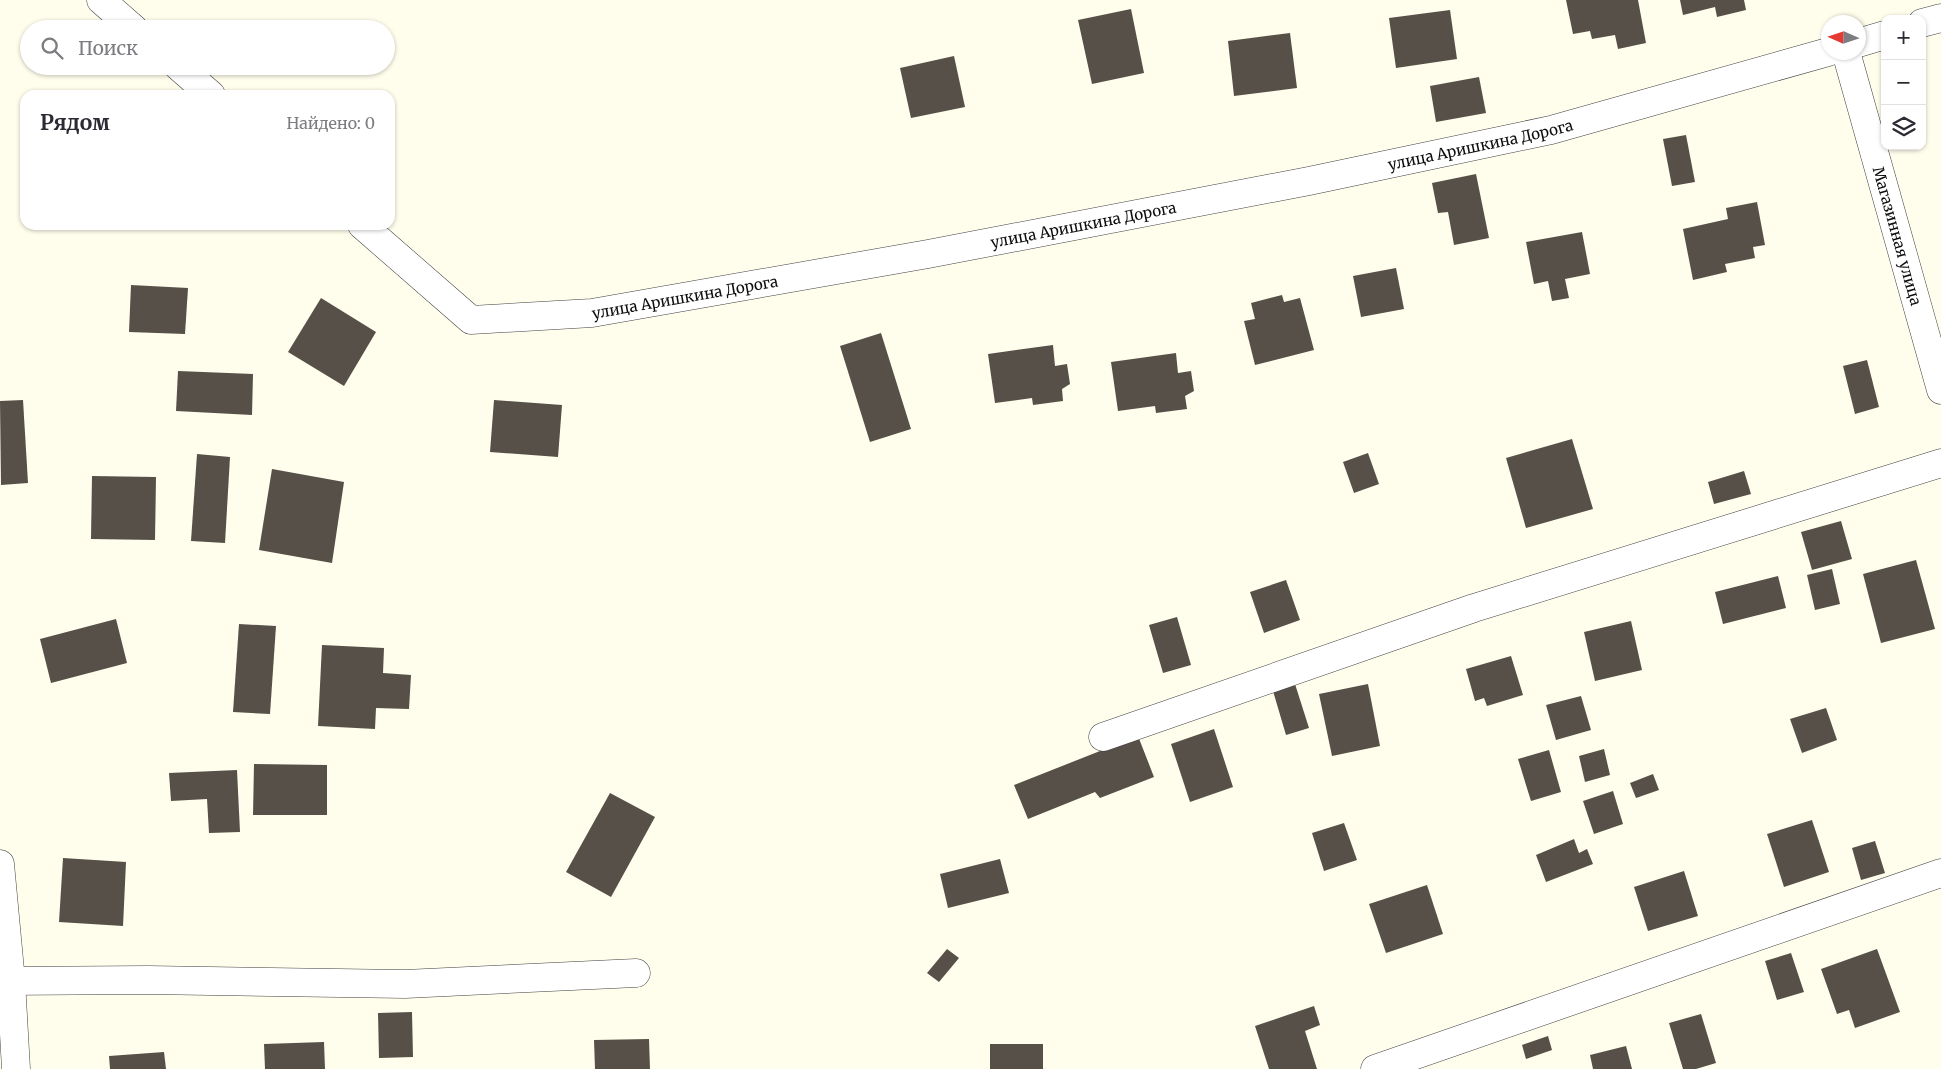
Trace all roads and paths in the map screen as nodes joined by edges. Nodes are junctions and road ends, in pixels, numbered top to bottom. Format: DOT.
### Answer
graph roads {
  1 [pos="101,0"];
  2 [pos="1941,18"];
  3 [pos="124,20"];
  4 [pos="1926,22"];
  5 [pos="1881,36"];
  6 [pos="1866,41"];
  7 [pos="1821,54"];
  8 [pos="1848,60"];
  9 [pos="188,75"];
  10 [pos="205,90"];
  11 [pos="368,230"];
  12 [pos="1941,390"];
  13 [pos="1941,464"];
  14 [pos="1103,737"];
  15 [pos="0,864"];
  16 [pos="1941,873"];
  17 [pos="636,973"];
  18 [pos="6,981"];
  19 [pos="16,1069"];
  20 [pos="1375,1069"];
  1 -- 3 [label="street"];
  2 -- 4 [label="street"];
  5 -- 6 [label="street"];
  7 -- 11 [label="street, улица Аришкина Дорога"];
  8 -- 12 [label="street, Магазинная улица"];
  9 -- 10 [label="street"];
  13 -- 14 [label="street"];
  15 -- 18 [label="street"];
  16 -- 20 [label="street"];
  17 -- 18 [label="street"];
  18 -- 19 [label="street"];
}
